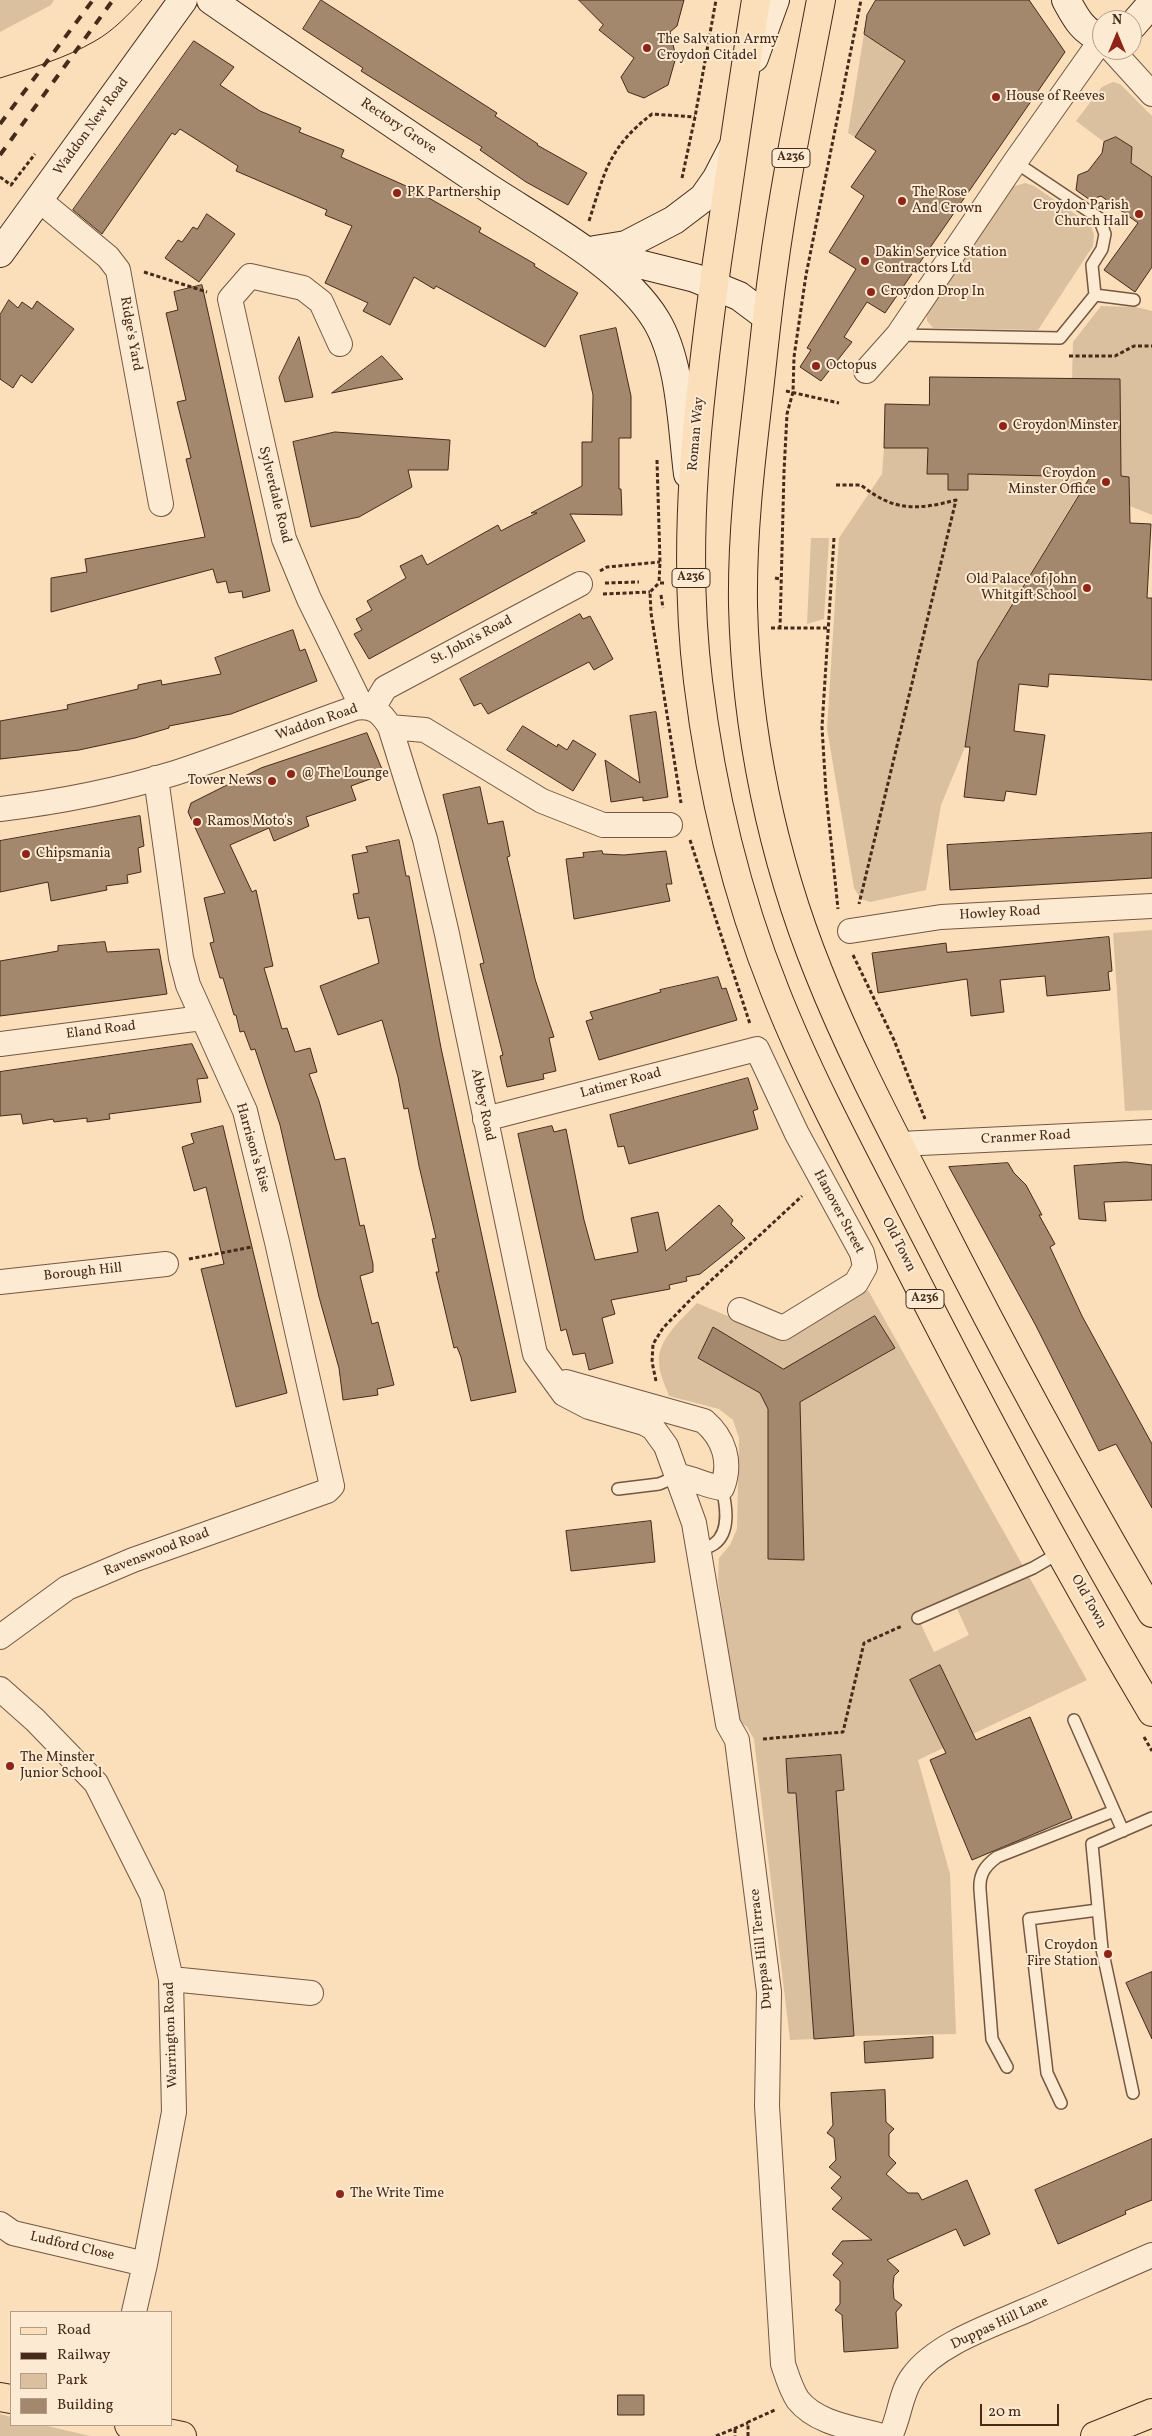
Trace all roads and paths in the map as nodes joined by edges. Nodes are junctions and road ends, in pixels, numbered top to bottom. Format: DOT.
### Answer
graph roads {
  1 [pos="183,0"];
  2 [pos="211,0"];
  3 [pos="716,0"];
  4 [pos="756,0"];
  5 [pos="775,0"];
  6 [pos="821,0"];
  7 [pos="861,0"];
  8 [pos="1066,0"];
  9 [pos="1152,3"];
  10 [pos="1142,14"];
  11 [pos="1092,34"];
  12 [pos="1092,53"];
  13 [pos="1121,60"];
  14 [pos="1152,94"];
  15 [pos="741,95"];
  16 [pos="696,117"];
  17 [pos="734,145"];
  18 [pos="38,150"];
  19 [pos="1015,162"];
  20 [pos="0,177"];
  21 [pos="680,182"];
  22 [pos="38,200"];
  23 [pos="586,240"];
  24 [pos="0,253"];
  25 [pos="118,270"];
  26 [pos="714,285"];
  27 [pos="1095,295"];
  28 [pos="230,299"];
  29 [pos="1134,300"];
  30 [pos="767,316"];
  31 [pos="898,335"];
  32 [pos="340,344"];
  33 [pos="1152,346"];
  34 [pos="1072,356"];
  35 [pos="866,371"];
  36 [pos="793,392"];
  37 [pos="839,403"];
  38 [pos="836,485"];
  39 [pos="161,504"];
  40 [pos="692,506"];
  41 [pos="834,538"];
  42 [pos="775,578"];
  43 [pos="780,579"];
  44 [pos="640,582"];
  45 [pos="591,583"];
  46 [pos="604,583"];
  47 [pos="767,628"];
  48 [pos="828,628"];
  49 [pos="780,629"];
  50 [pos="368,707"];
  51 [pos="672,718"];
  52 [pos="670,724"];
  53 [pos="390,727"];
  54 [pos="156,778"];
  55 [pos="0,809"];
  56 [pos="670,825"];
  57 [pos="733,869"];
  58 [pos="1152,906"];
  59 [pos="850,931"];
  60 [pos="202,1018"];
  61 [pos="0,1044"];
  62 [pos="757,1049"];
  63 [pos="485,1119"];
  64 [pos="1152,1132"];
  65 [pos="900,1144"];
  66 [pos="934,1144"];
  67 [pos="821,1178"];
  68 [pos="277,1242"];
  69 [pos="166,1264"];
  70 [pos="0,1282"];
  71 [pos="740,1310"];
  72 [pos="555,1381"];
  73 [pos="663,1409"];
  74 [pos="644,1423"];
  75 [pos="678,1476"];
  76 [pos="722,1488"];
  77 [pos="618,1489"];
  78 [pos="327,1491"];
  79 [pos="699,1550"];
  80 [pos="1059,1552"];
  81 [pos="1152,1614"];
  82 [pos="918,1618"];
  83 [pos="0,1637"];
  84 [pos="0,1689"];
  85 [pos="1152,1712"];
  86 [pos="1074,1720"];
  87 [pos="737,1740"];
  88 [pos="1114,1811"];
  89 [pos="1152,1818"];
  90 [pos="1123,1831"];
  91 [pos="1098,1910"];
  92 [pos="171,1979"];
  93 [pos="311,1993"];
  94 [pos="1007,2067"];
  95 [pos="1133,2093"];
  96 [pos="1061,2103"];
  97 [pos="0,2224"];
  98 [pos="1152,2254"];
  99 [pos="145,2264"];
  100 [pos="134,2311"];
  101 [pos="799,2400"];
  102 [pos="1152,2413"];
  103 [pos="748,2422"];
  104 [pos="135,2426"];
  105 [pos="735,2429"];
  106 [pos="830,2429"];
  107 [pos="182,2436"];
  108 [pos="716,2436"];
  109 [pos="735,2436"];
  110 [pos="748,2436"];
  111 [pos="882,2436"];
  112 [pos="890,2436"];
  113 [pos="1095,2436"];
  1 -- 22 [label="street, Waddon New Road"];
  2 -- 23 [label="street, Rectory Grove"];
  3 -- 16 [label="path"];
  4 -- 15 [label="main road, Roman Way / A236"];
  5 -- 15 [label="street"];
  6 -- 30 [label="main road, A236"];
  7 -- 36 [label="path"];
  8 -- 11 [label="street"];
  9 -- 10 [label="street"];
  12 -- 19 [label="street"];
  13 -- 14 [label="street"];
  15 -- 17 [label="main road, Roman Way / A236"];
  16 -- 21 [label="path"];
  16 -- 23 [label="path"];
  17 -- 23 [label="street"];
  17 -- 26 [label="main road, Roman Way / A236"];
  18 -- 20 [label="path"];
  19 -- 27 [label="lane"];
  19 -- 31 [label="street"];
  22 -- 24 [label="street, Waddon New Road"];
  22 -- 25 [label="street"];
  23 -- 26 [label="street, Rectory Grove"];
  23 -- 40 [label="street, Rectory Grove"];
  25 -- 28 [label="path"];
  25 -- 39 [label="street, Ridge's Yard"];
  26 -- 30 [label="street, Rectory Grove"];
  26 -- 40 [label="main road, Roman Way / A236"];
  27 -- 29 [label="lane"];
  27 -- 31 [label="lane"];
  28 -- 32 [label="street"];
  28 -- 50 [label="street, Sylverdale Road"];
  30 -- 65 [label="main road, A236"];
  31 -- 35 [label="street"];
  33 -- 34 [label="path"];
  36 -- 37 [label="path"];
  36 -- 43 [label="path"];
  38 -- 59 [label="path"];
  40 -- 57 [label="main road, Roman Way / A236"];
  41 -- 48 [label="path"];
  42 -- 43 [label="path"];
  43 -- 49 [label="path"];
  44 -- 46 [label="path"];
  45 -- 45 [label="path"];
  45 -- 50 [label="street, St. John's Road"];
  47 -- 49 [label="path"];
  48 -- 49 [label="path"];
  48 -- 59 [label="path"];
  50 -- 53 [label="street, Waddon Road"];
  50 -- 54 [label="street, Waddon Road"];
  51 -- 52 [label="path"];
  53 -- 56 [label="street"];
  53 -- 63 [label="street, Abbey Road"];
  54 -- 55 [label="street, Waddon Road"];
  54 -- 60 [label="street, Harrison's Rise"];
  57 -- 80 [label="main road, Old Town / A236"];
  58 -- 59 [label="street, Howley Road"];
  59 -- 66 [label="path"];
  60 -- 61 [label="street, Eland Road"];
  60 -- 68 [label="street, Harrison's Rise"];
  62 -- 63 [label="street, Latimer Road"];
  62 -- 67 [label="street, Hanover Street"];
  63 -- 72 [label="street, Abbey Road"];
  64 -- 66 [label="street, Cranmer Road"];
  65 -- 66 [label="street, Cranmer Road"];
  65 -- 81 [label="main road, A236"];
  67 -- 71 [label="street, Hanover Street"];
  67 -- 73 [label="path"];
  68 -- 69 [label="path"];
  68 -- 78 [label="street, Harrison's Rise"];
  69 -- 70 [label="street, Borough Hill"];
  72 -- 73 [label="street"];
  72 -- 74 [label="street, Abbey Road"];
  73 -- 76 [label="street"];
  74 -- 75 [label="street, Duppas Hill Terrace"];
  75 -- 76 [label="street"];
  75 -- 77 [label="lane"];
  75 -- 79 [label="street, Duppas Hill Terrace"];
  76 -- 79 [label="lane"];
  78 -- 83 [label="street, Ravenswood Road"];
  79 -- 87 [label="street, Duppas Hill Terrace"];
  80 -- 82 [label="lane"];
  80 -- 85 [label="main road, Old Town / A236"];
  82 -- 87 [label="path"];
  84 -- 92 [label="street, Warrington Road"];
  86 -- 88 [label="lane"];
  87 -- 101 [label="street, Duppas Hill Terrace"];
  88 -- 90 [label="lane"];
  88 -- 94 [label="lane"];
  89 -- 90 [label="lane"];
  90 -- 91 [label="lane"];
  91 -- 95 [label="lane"];
  91 -- 96 [label="lane"];
  92 -- 93 [label="street"];
  92 -- 99 [label="street, Warrington Road"];
  97 -- 99 [label="street, Ludford Close"];
  98 -- 112 [label="street, Duppas Hill Lane"];
  99 -- 100 [label="street, Warrington Road"];
  101 -- 103 [label="path"];
  101 -- 106 [label="street, Duppas Hill Terrace"];
  102 -- 113 [label="main road"];
  103 -- 105 [label="path"];
  103 -- 110 [label="path"];
  104 -- 107 [label="main road"];
  105 -- 108 [label="path"];
  105 -- 109 [label="path"];
  106 -- 111 [label="street, Duppas Hill Terrace"];
}
